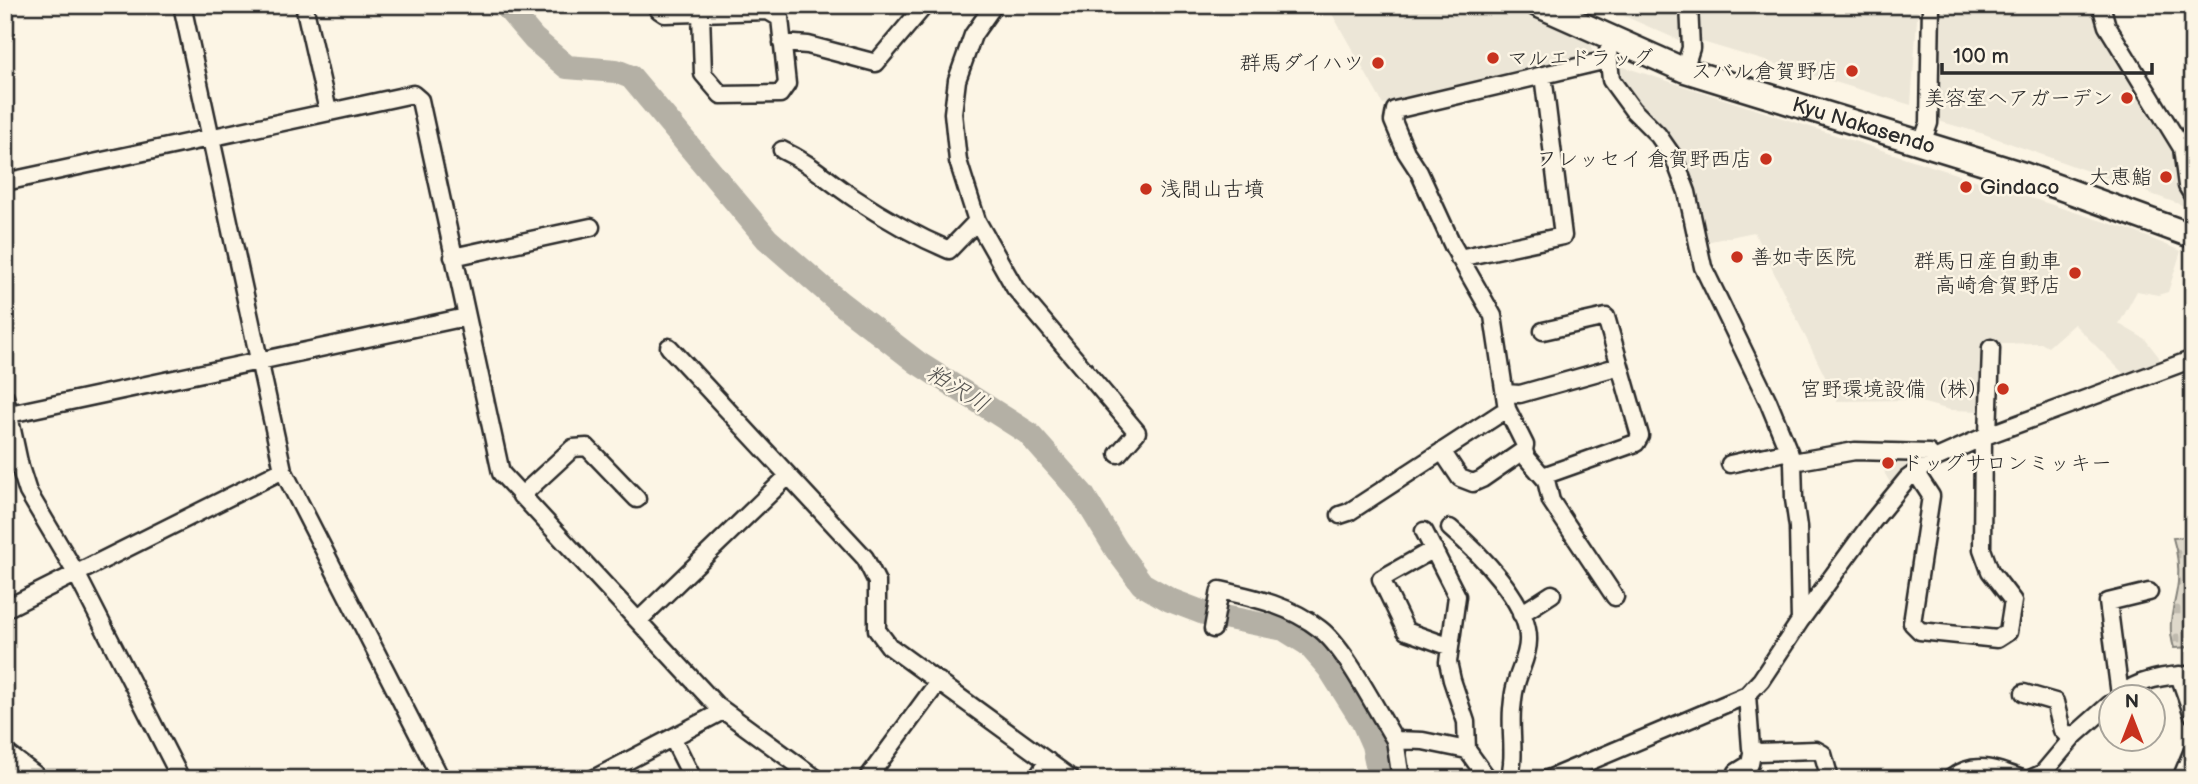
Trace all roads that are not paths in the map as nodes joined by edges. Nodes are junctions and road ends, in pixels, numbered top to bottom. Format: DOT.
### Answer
graph roads {
  1 [pos="182,5"];
  2 [pos="304,5"];
  3 [pos="660,5"];
  4 [pos="925,5"];
  5 [pos="994,5"];
  6 [pos="1538,5"];
  7 [pos="1689,5"];
  8 [pos="1931,5"];
  9 [pos="2101,5"];
  10 [pos="701,13"];
  11 [pos="782,43"];
  12 [pos="1609,49"];
  13 [pos="1684,70"];
  14 [pos="1543,75"];
  15 [pos="328,111"];
  16 [pos="211,137"];
  17 [pos="1923,143"];
  18 [pos="782,150"];
  19 [pos="5,182"];
  20 [pos="2193,196"];
  21 [pos="977,221"];
  22 [pos="592,227"];
  23 [pos="2193,236"];
  24 [pos="453,257"];
  25 [pos="1460,258"];
  26 [pos="466,317"];
  27 [pos="1543,331"];
  28 [pos="669,347"];
  29 [pos="1991,348"];
  30 [pos="260,359"];
  31 [pos="2193,359"];
  32 [pos="1620,366"];
  33 [pos="5,397"];
  34 [pos="1506,401"];
  35 [pos="7,415"];
  36 [pos="1985,436"];
  37 [pos="1524,450"];
  38 [pos="1442,451"];
  39 [pos="1118,454"];
  40 [pos="1791,457"];
  41 [pos="1934,459"];
  42 [pos="1730,464"];
  43 [pos="283,470"];
  44 [pos="1916,472"];
  45 [pos="787,477"];
  46 [pos="1543,477"];
  47 [pos="521,496"];
  48 [pos="637,499"];
  49 [pos="1339,515"];
  50 [pos="1450,528"];
  51 [pos="1424,531"];
  52 [pos="1433,549"];
  53 [pos="76,573"];
  54 [pos="2149,592"];
  55 [pos="1552,594"];
  56 [pos="1615,597"];
  57 [pos="5,608"];
  58 [pos="1521,614"];
  59 [pos="638,621"];
  60 [pos="1800,621"];
  61 [pos="1213,629"];
  62 [pos="1448,646"];
  63 [pos="2186,675"];
  64 [pos="939,681"];
  65 [pos="2115,682"];
  66 [pos="2151,682"];
  67 [pos="2024,693"];
  68 [pos="1747,695"];
  69 [pos="723,710"];
  70 [pos="2193,716"];
  71 [pos="2096,717"];
  72 [pos="673,739"];
  73 [pos="2071,739"];
  74 [pos="1395,740"];
  75 [pos="1753,749"];
  76 [pos="1467,750"];
  77 [pos="2193,750"];
  78 [pos="5,756"];
  79 [pos="1048,761"];
  80 [pos="2183,774"];
  81 [pos="35,779"];
  82 [pos="181,779"];
  83 [pos="441,779"];
  84 [pos="593,779"];
  85 [pos="693,779"];
  86 [pos="817,779"];
  87 [pos="867,779"];
  88 [pos="1036,779"];
  89 [pos="1072,779"];
  90 [pos="1401,779"];
  91 [pos="1488,779"];
  92 [pos="1508,779"];
  93 [pos="1548,779"];
  94 [pos="1737,779"];
  95 [pos="1830,779"];
  96 [pos="1950,779"];
  97 [pos="2022,779"];
  98 [pos="2030,779"];
  1 -- 16 [label="street"];
  2 -- 15 [label="street"];
  3 -- 10 [label="street"];
  4 -- 11 [label="street"];
  5 -- 21 [label="street"];
  6 -- 12 [label="main road, Kyu Nakasendo"];
  7 -- 13 [label="street"];
  8 -- 17 [label="street"];
  9 -- 20 [label="street"];
  10 -- 11 [label="street"];
  10 -- 11 [label="street"];
  12 -- 13 [label="main road, Kyu Nakasendo"];
  12 -- 14 [label="street"];
  12 -- 40 [label="street"];
  13 -- 17 [label="main road, Kyu Nakasendo"];
  14 -- 25 [label="street"];
  14 -- 25 [label="street"];
  15 -- 16 [label="street"];
  15 -- 24 [label="street"];
  16 -- 19 [label="street"];
  16 -- 30 [label="street"];
  17 -- 23 [label="main road, Kyu Nakasendo"];
  18 -- 21 [label="street"];
  21 -- 39 [label="street"];
  22 -- 24 [label="street"];
  24 -- 26 [label="street"];
  25 -- 34 [label="street"];
  26 -- 30 [label="street"];
  26 -- 47 [label="street"];
  27 -- 32 [label="street"];
  28 -- 45 [label="street"];
  29 -- 36 [label="street"];
  30 -- 35 [label="street"];
  30 -- 43 [label="street"];
  31 -- 36 [label="street"];
  32 -- 34 [label="street"];
  32 -- 46 [label="street"];
  33 -- 35 [label="street"];
  34 -- 37 [label="street"];
  34 -- 38 [label="street"];
  35 -- 53 [label="street"];
  36 -- 41 [label="street"];
  36 -- 44 [label="street"];
  37 -- 38 [label="street"];
  37 -- 46 [label="street"];
  38 -- 49 [label="street"];
  40 -- 41 [label="street"];
  40 -- 42 [label="street"];
  40 -- 60 [label="street"];
  41 -- 44 [label="street"];
  43 -- 53 [label="street"];
  43 -- 83 [label="street"];
  44 -- 60 [label="street"];
  45 -- 59 [label="street"];
  45 -- 64 [label="street"];
  46 -- 56 [label="street"];
  47 -- 48 [label="street"];
  47 -- 59 [label="street"];
  50 -- 58 [label="street"];
  51 -- 52 [label="street"];
  52 -- 62 [label="street"];
  52 -- 62 [label="street"];
  53 -- 57 [label="street"];
  53 -- 82 [label="street"];
  54 -- 65 [label="street"];
  55 -- 58 [label="street"];
  58 -- 92 [label="street"];
  59 -- 69 [label="street"];
  60 -- 68 [label="street"];
  61 -- 74 [label="street"];
  62 -- 76 [label="street"];
  63 -- 66 [label="street"];
  63 -- 70 [label="street"];
  64 -- 79 [label="street"];
  64 -- 87 [label="street"];
  67 -- 73 [label="street"];
  68 -- 75 [label="street"];
  68 -- 93 [label="street"];
  69 -- 72 [label="street"];
  69 -- 86 [label="street"];
  71 -- 73 [label="street"];
  72 -- 84 [label="street"];
  72 -- 85 [label="street"];
  73 -- 98 [label="street"];
  74 -- 76 [label="street"];
  74 -- 90 [label="street"];
  75 -- 94 [label="street"];
  75 -- 95 [label="street"];
  76 -- 91 [label="street"];
  77 -- 80 [label="street"];
  78 -- 81 [label="main road"];
  79 -- 88 [label="street"];
  79 -- 89 [label="street"];
  96 -- 97 [label="street"];
}
